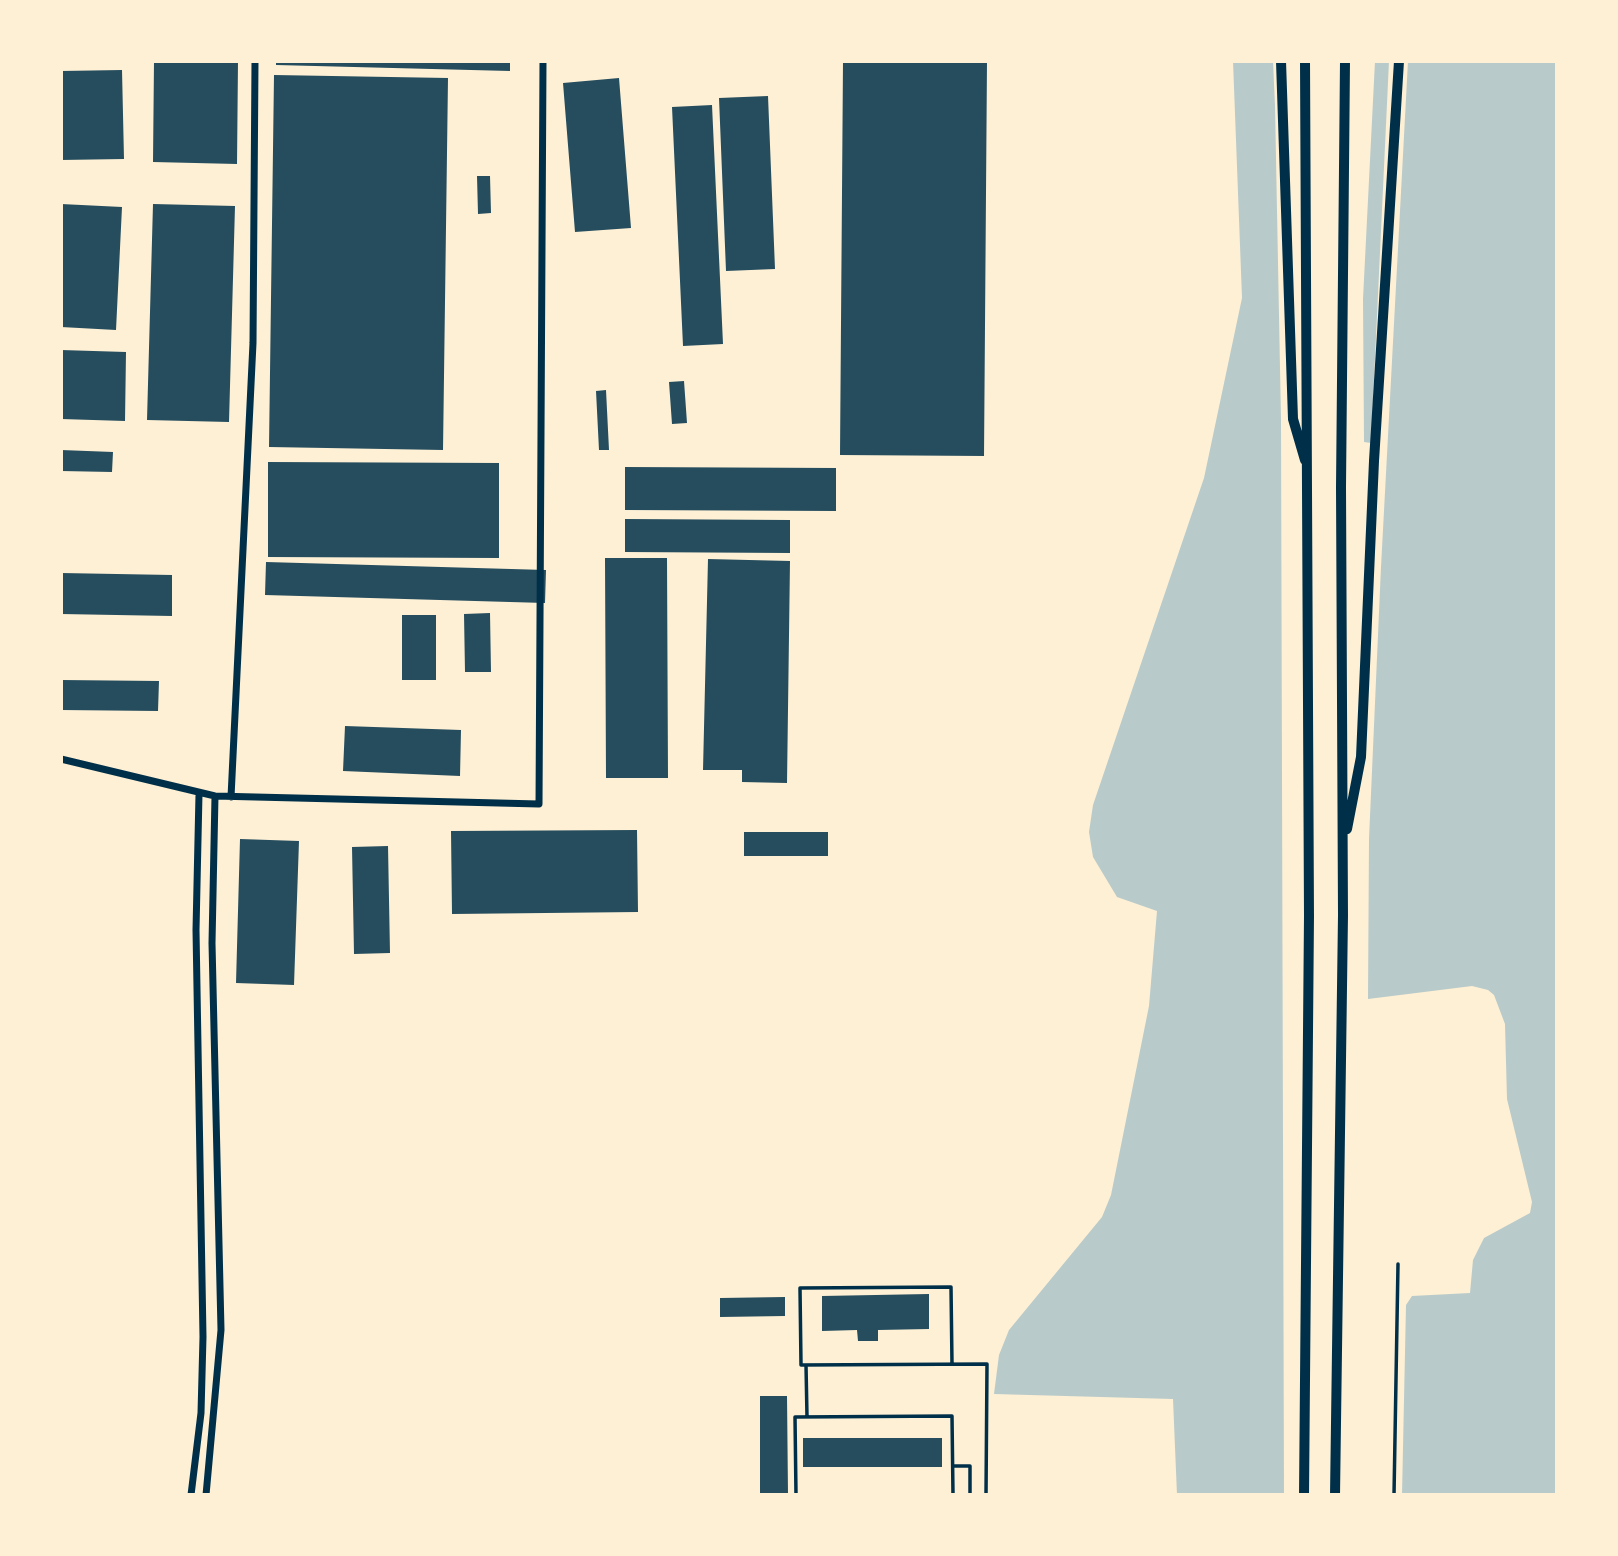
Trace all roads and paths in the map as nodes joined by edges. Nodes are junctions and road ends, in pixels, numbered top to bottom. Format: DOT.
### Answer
graph roads {
  1 [pos="255,61"];
  2 [pos="543,61"];
  3 [pos="1281,61"];
  4 [pos="1305,61"];
  5 [pos="1345,61"];
  6 [pos="1399,61"];
  7 [pos="1309,473"];
  8 [pos="61,758"];
  9 [pos="199,794"];
  10 [pos="215,796"];
  11 [pos="231,797"];
  12 [pos="1343,849"];
  13 [pos="1398,1264"];
  14 [pos="952,1364"];
  15 [pos="806,1365"];
  16 [pos="807,1417"];
  17 [pos="953,1466"];
  18 [pos="191,1495"];
  19 [pos="206,1495"];
  20 [pos="796,1495"];
  21 [pos="953,1495"];
  22 [pos="970,1495"];
  23 [pos="986,1495"];
  24 [pos="1304,1495"];
  25 [pos="1335,1495"];
  26 [pos="1394,1495"];
  1 -- 11 [label="street"];
  2 -- 11 [label="street"];
  3 -- 7 [label="highway"];
  4 -- 7 [label="highway"];
  5 -- 12 [label="highway"];
  6 -- 12 [label="highway"];
  7 -- 24 [label="highway"];
  8 -- 9 [label="street"];
  9 -- 10 [label="street"];
  9 -- 18 [label="street"];
  10 -- 11 [label="street"];
  10 -- 19 [label="street"];
  12 -- 25 [label="highway"];
  13 -- 26 [label="lane"];
  14 -- 15 [label="lane"];
  14 -- 15 [label="lane"];
  14 -- 23 [label="lane"];
  15 -- 16 [label="lane"];
  16 -- 17 [label="lane"];
  16 -- 20 [label="lane"];
  17 -- 21 [label="lane"];
  17 -- 22 [label="lane"];
}
